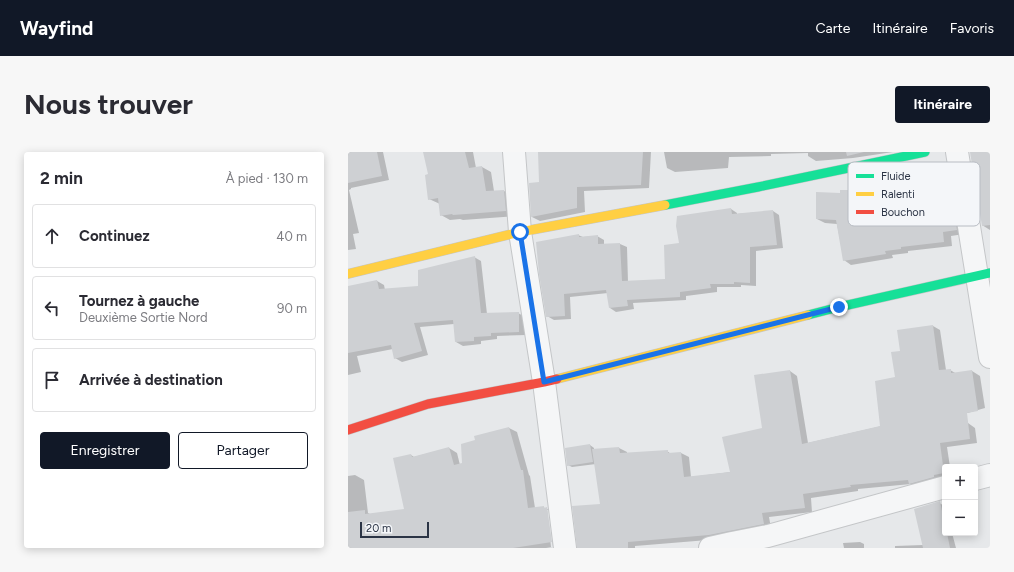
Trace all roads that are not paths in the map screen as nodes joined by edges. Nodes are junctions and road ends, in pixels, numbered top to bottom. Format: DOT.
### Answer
graph roads {
  1 [pos="514,152"];
  2 [pos="925,152"];
  3 [pos="957,152"];
  4 [pos="877,162"];
  5 [pos="959,162"];
  6 [pos="848,168"];
  7 [pos="973,226"];
  8 [pos="520,232"];
  9 [pos="348,274"];
  10 [pos="984,275"];
  11 [pos="990,357"];
  12 [pos="544,382"];
  13 [pos="348,430"];
  14 [pos="990,475"];
  15 [pos="978,478"];
  16 [pos="942,488"];
  17 [pos="565,548"];
  18 [pos="710,548"];
  1 -- 8 [label="street"];
  2 -- 4 [label="main road"];
  3 -- 5 [label="street"];
  6 -- 8 [label="main road"];
  7 -- 10 [label="street"];
  8 -- 9 [label="main road"];
  8 -- 12 [label="street"];
  10 -- 11 [label="street"];
  10 -- 12 [label="main road"];
  12 -- 13 [label="main road"];
  12 -- 17 [label="street"];
  14 -- 15 [label="street"];
  16 -- 18 [label="street"];
}
